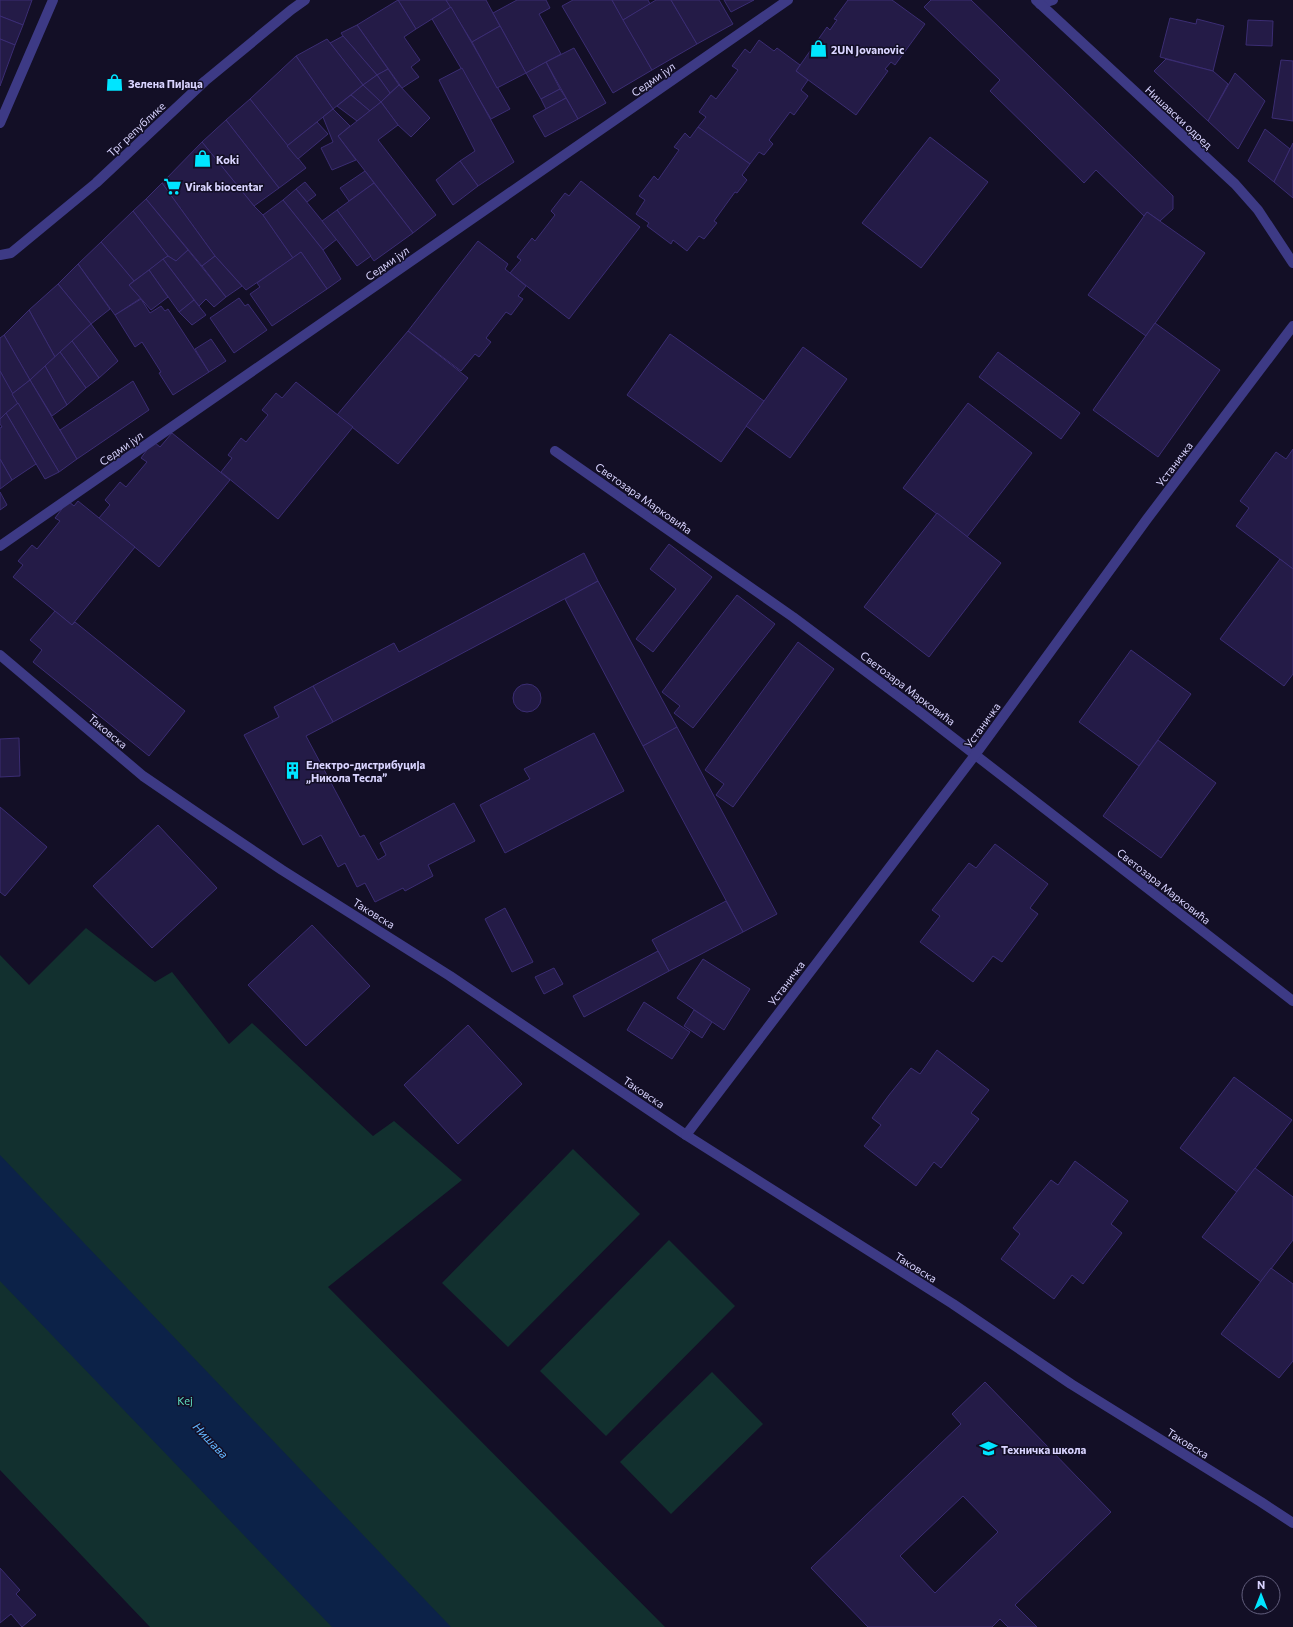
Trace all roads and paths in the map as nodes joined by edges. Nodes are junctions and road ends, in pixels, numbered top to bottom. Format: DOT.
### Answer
graph roads {
  1 [pos="53,0"];
  2 [pos="305,0"];
  3 [pos="788,0"];
  4 [pos="1053,0"];
  5 [pos="1038,2"];
  6 [pos="0,123"];
  7 [pos="0,255"];
  8 [pos="1293,263"];
  9 [pos="1293,326"];
  10 [pos="555,451"];
  11 [pos="0,546"];
  12 [pos="0,655"];
  13 [pos="975,754"];
  14 [pos="1293,1001"];
  15 [pos="686,1135"];
  16 [pos="1293,1523"];
  1 -- 6 [label="street"];
  2 -- 7 [label="street, Трг републике"];
  3 -- 11 [label="street, Седми јул"];
  4 -- 5 [label="street"];
  5 -- 8 [label="street, Нишавски одред"];
  9 -- 13 [label="street, Устаничка"];
  10 -- 13 [label="street, Светозара Марковића"];
  12 -- 15 [label="street, Таковска"];
  13 -- 14 [label="street, Светозара Марковића"];
  13 -- 15 [label="street, Устаничка"];
  15 -- 16 [label="street, Таковска"];
}
